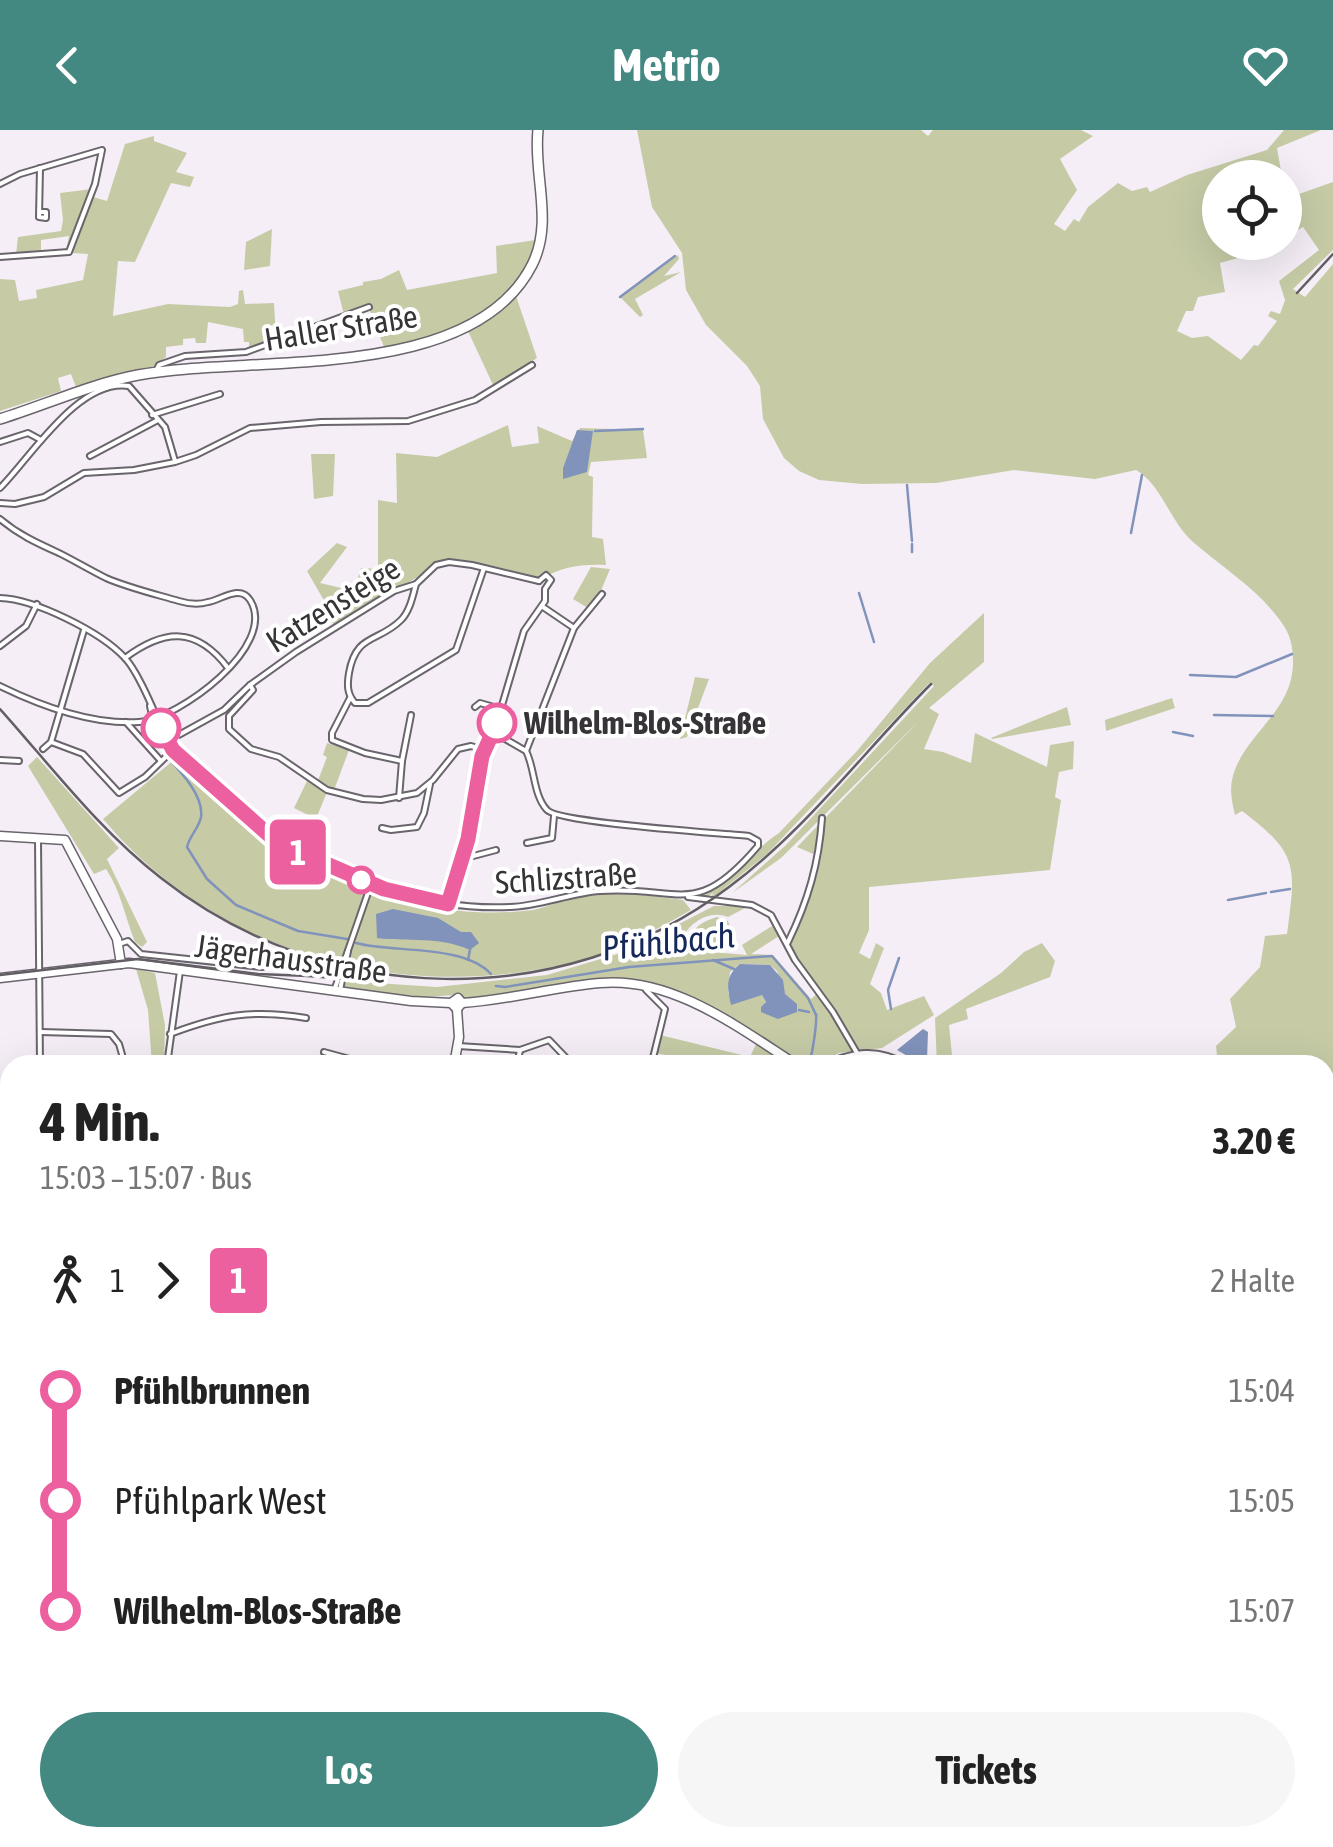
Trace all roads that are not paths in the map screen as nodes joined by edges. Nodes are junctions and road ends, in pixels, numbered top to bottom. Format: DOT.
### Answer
graph roads {
  1 [pos="538,130"];
  2 [pos="40,168"];
  3 [pos="0,184"];
  4 [pos="41,212"];
  5 [pos="0,257"];
  6 [pos="369,307"];
  7 [pos="532,365"];
  8 [pos="154,373"];
  9 [pos="220,394"];
  10 [pos="152,415"];
  11 [pos="0,418"];
  12 [pos="158,420"];
  13 [pos="42,440"];
  14 [pos="0,442"];
  15 [pos="90,456"];
  16 [pos="175,462"];
  17 [pos="0,488"];
  18 [pos="0,503"];
  19 [pos="0,519"];
  20 [pos="484,568"];
  21 [pos="539,581"];
  22 [pos="416,584"];
  23 [pos="545,589"];
  24 [pos="602,594"];
  25 [pos="0,598"];
  26 [pos="37,604"];
  27 [pos="542,606"];
  28 [pos="574,628"];
  29 [pos="84,630"];
  30 [pos="0,646"];
  31 [pos="125,658"];
  32 [pos="228,669"];
  33 [pos="250,685"];
  34 [pos="0,686"];
  35 [pos="350,698"];
  36 [pos="475,708"];
  37 [pos="501,708"];
  38 [pos="60,710"];
  39 [pos="411,714"];
  40 [pos="154,719"];
  41 [pos="126,722"];
  42 [pos="493,732"];
  43 [pos="51,742"];
  44 [pos="166,742"];
  45 [pos="43,749"];
  46 [pos="173,750"];
  47 [pos="484,750"];
  48 [pos="526,750"];
  49 [pos="0,760"];
  50 [pos="19,761"];
  51 [pos="161,761"];
  52 [pos="402,761"];
  53 [pos="430,784"];
  54 [pos="399,798"];
  55 [pos="554,816"];
  56 [pos="822,818"];
  57 [pos="382,828"];
  58 [pos="0,836"];
  59 [pos="38,836"];
  60 [pos="527,843"];
  61 [pos="496,850"];
  62 [pos="462,859"];
  63 [pos="372,884"];
  64 [pos="686,897"];
  65 [pos="448,904"];
  66 [pos="788,942"];
  67 [pos="119,944"];
  68 [pos="125,963"];
  69 [pos="262,967"];
  70 [pos="180,969"];
  71 [pos="40,973"];
  72 [pos="0,978"];
  73 [pos="646,986"];
  74 [pos="337,990"];
  75 [pos="457,1005"];
  76 [pos="306,1018"];
  77 [pos="41,1032"];
  78 [pos="170,1034"];
  79 [pos="458,1046"];
  80 [pos="520,1050"];
  81 [pos="324,1052"];
  82 [pos="857,1054"];
  83 [pos="40,1055"];
  84 [pos="122,1055"];
  85 [pos="168,1055"];
  86 [pos="335,1055"];
  87 [pos="456,1055"];
  88 [pos="519,1055"];
  89 [pos="564,1055"];
  90 [pos="654,1055"];
  91 [pos="780,1055"];
  92 [pos="854,1055"];
  93 [pos="888,1055"];
  1 -- 8 [label="main road, Haller Straße"];
  2 -- 3 [label="street"];
  2 -- 4 [label="street"];
  2 -- 5 [label="street"];
  6 -- 8 [label="street"];
  7 -- 16 [label="street"];
  8 -- 11 [label="main road, Haller Straße"];
  9 -- 10 [label="street"];
  10 -- 12 [label="street"];
  10 -- 13 [label="street"];
  12 -- 15 [label="street"];
  12 -- 16 [label="street"];
  13 -- 14 [label="street"];
  13 -- 17 [label="street"];
  16 -- 18 [label="street"];
  19 -- 32 [label="street"];
  20 -- 21 [label="street, Katzensteige"];
  20 -- 22 [label="street, Katzensteige"];
  20 -- 35 [label="street"];
  21 -- 23 [label="street"];
  21 -- 23 [label="street"];
  22 -- 33 [label="street, Katzensteige"];
  22 -- 35 [label="street"];
  23 -- 27 [label="street"];
  24 -- 28 [label="street"];
  25 -- 26 [label="street"];
  26 -- 29 [label="street"];
  26 -- 30 [label="street"];
  27 -- 28 [label="street"];
  27 -- 37 [label="street"];
  28 -- 48 [label="street"];
  29 -- 31 [label="street"];
  29 -- 38 [label="street"];
  31 -- 32 [label="street"];
  31 -- 40 [label="street"];
  32 -- 40 [label="street"];
  33 -- 44 [label="street, Katzensteige"];
  33 -- 54 [label="street"];
  34 -- 38 [label="street"];
  35 -- 52 [label="street"];
  36 -- 37 [label="street"];
  37 -- 42 [label="street"];
  38 -- 41 [label="street"];
  38 -- 43 [label="street"];
  39 -- 52 [label="street"];
  40 -- 41 [label="street"];
  40 -- 44 [label="street, Schlizstraße"];
  41 -- 51 [label="street"];
  42 -- 47 [label="street"];
  42 -- 48 [label="street"];
  43 -- 45 [label="street"];
  43 -- 51 [label="street"];
  44 -- 46 [label="street, Schlizstraße"];
  46 -- 51 [label="street"];
  46 -- 63 [label="street, Schlizstraße"];
  47 -- 53 [label="street"];
  47 -- 62 [label="street"];
  48 -- 55 [label="street"];
  49 -- 50 [label="street"];
  52 -- 54 [label="street"];
  53 -- 54 [label="street"];
  53 -- 57 [label="street"];
  55 -- 60 [label="street"];
  55 -- 64 [label="street, Schlizstraße"];
  56 -- 66 [label="street"];
  58 -- 59 [label="street"];
  59 -- 67 [label="street"];
  59 -- 71 [label="street"];
  61 -- 62 [label="street"];
  62 -- 65 [label="street"];
  63 -- 65 [label="street, Schlizstraße"];
  63 -- 74 [label="street"];
  64 -- 65 [label="street, Schlizstraße"];
  64 -- 66 [label="street"];
  66 -- 82 [label="street"];
  67 -- 68 [label="street"];
  67 -- 69 [label="street, Jägerhausstraße"];
  68 -- 70 [label="street, Jägerhausstraße"];
  68 -- 71 [label="street, Jägerhausstraße"];
  70 -- 74 [label="street, Jägerhausstraße"];
  70 -- 78 [label="street"];
  71 -- 72 [label="street, Jägerhausstraße"];
  71 -- 77 [label="street"];
  73 -- 75 [label="street, Jägerhausstraße"];
  73 -- 90 [label="street"];
  73 -- 91 [label="street, Jägerhausstraße"];
  74 -- 75 [label="street, Jägerhausstraße"];
  75 -- 79 [label="street"];
  76 -- 78 [label="street"];
  77 -- 83 [label="street"];
  77 -- 84 [label="street"];
  78 -- 85 [label="street"];
  79 -- 80 [label="street"];
  79 -- 87 [label="street"];
  80 -- 88 [label="street"];
  80 -- 89 [label="street"];
  81 -- 86 [label="street"];
  82 -- 92 [label="street"];
  82 -- 93 [label="street"];
}
